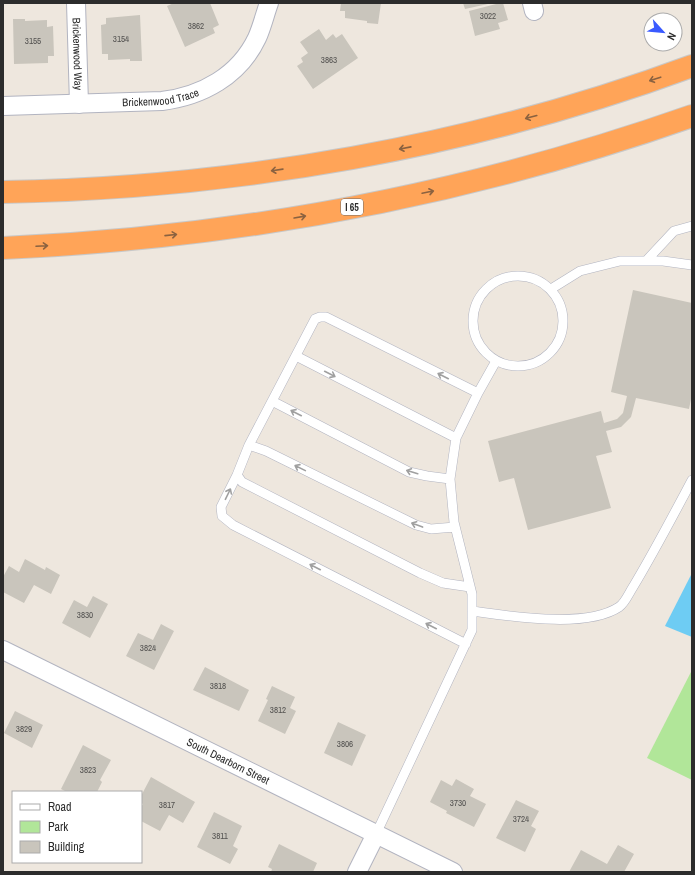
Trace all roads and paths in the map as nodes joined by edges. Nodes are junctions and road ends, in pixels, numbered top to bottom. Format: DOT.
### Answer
graph roads {
  1 [pos="76,3"];
  2 [pos="269,3"];
  3 [pos="692,66"];
  4 [pos="78,104"];
  5 [pos="3,106"];
  6 [pos="692,116"];
  7 [pos="3,192"];
  8 [pos="692,226"];
  9 [pos="3,248"];
  10 [pos="646,261"];
  11 [pos="692,265"];
  12 [pos="552,289"];
  13 [pos="296,356"];
  14 [pos="496,361"];
  15 [pos="478,393"];
  16 [pos="272,401"];
  17 [pos="456,438"];
  18 [pos="249,445"];
  19 [pos="237,474"];
  20 [pos="450,479"];
  21 [pos="692,480"];
  22 [pos="456,527"];
  23 [pos="470,587"];
  24 [pos="472,611"];
  25 [pos="466,644"];
  26 [pos="3,650"];
  27 [pos="376,834"];
  28 [pos="357,872"];
  29 [pos="453,872"];
  1 -- 4 [label="street, Brickenwood Way"];
  2 -- 4 [label="street, Brickenwood Trace"];
  3 -- 7 [label="highway, one-way"];
  4 -- 5 [label="street, Brickenwood Trace"];
  9 -- 6 [label="highway, I 65, one-way"];
  8 -- 10 [label="lane"];
  10 -- 11 [label="lane"];
  10 -- 12 [label="lane"];
  12 -- 14 [label="lane"];
  12 -- 14 [label="lane"];
  15 -- 13 [label="lane, one-way"];
  13 -- 16 [label="lane"];
  13 -- 17 [label="lane, one-way"];
  14 -- 15 [label="lane"];
  15 -- 17 [label="lane"];
  16 -- 18 [label="lane"];
  20 -- 16 [label="lane, one-way"];
  17 -- 20 [label="lane"];
  18 -- 19 [label="lane"];
  22 -- 18 [label="lane, one-way"];
  19 -- 23 [label="lane"];
  25 -- 19 [label="lane, one-way"];
  20 -- 22 [label="lane"];
  21 -- 24 [label="lane"];
  22 -- 23 [label="lane"];
  23 -- 24 [label="lane"];
  24 -- 25 [label="lane"];
  25 -- 27 [label="lane"];
  26 -- 27 [label="street, South Dearborn Street"];
  27 -- 28 [label="street"];
  27 -- 29 [label="street, South Dearborn Street"];
}
